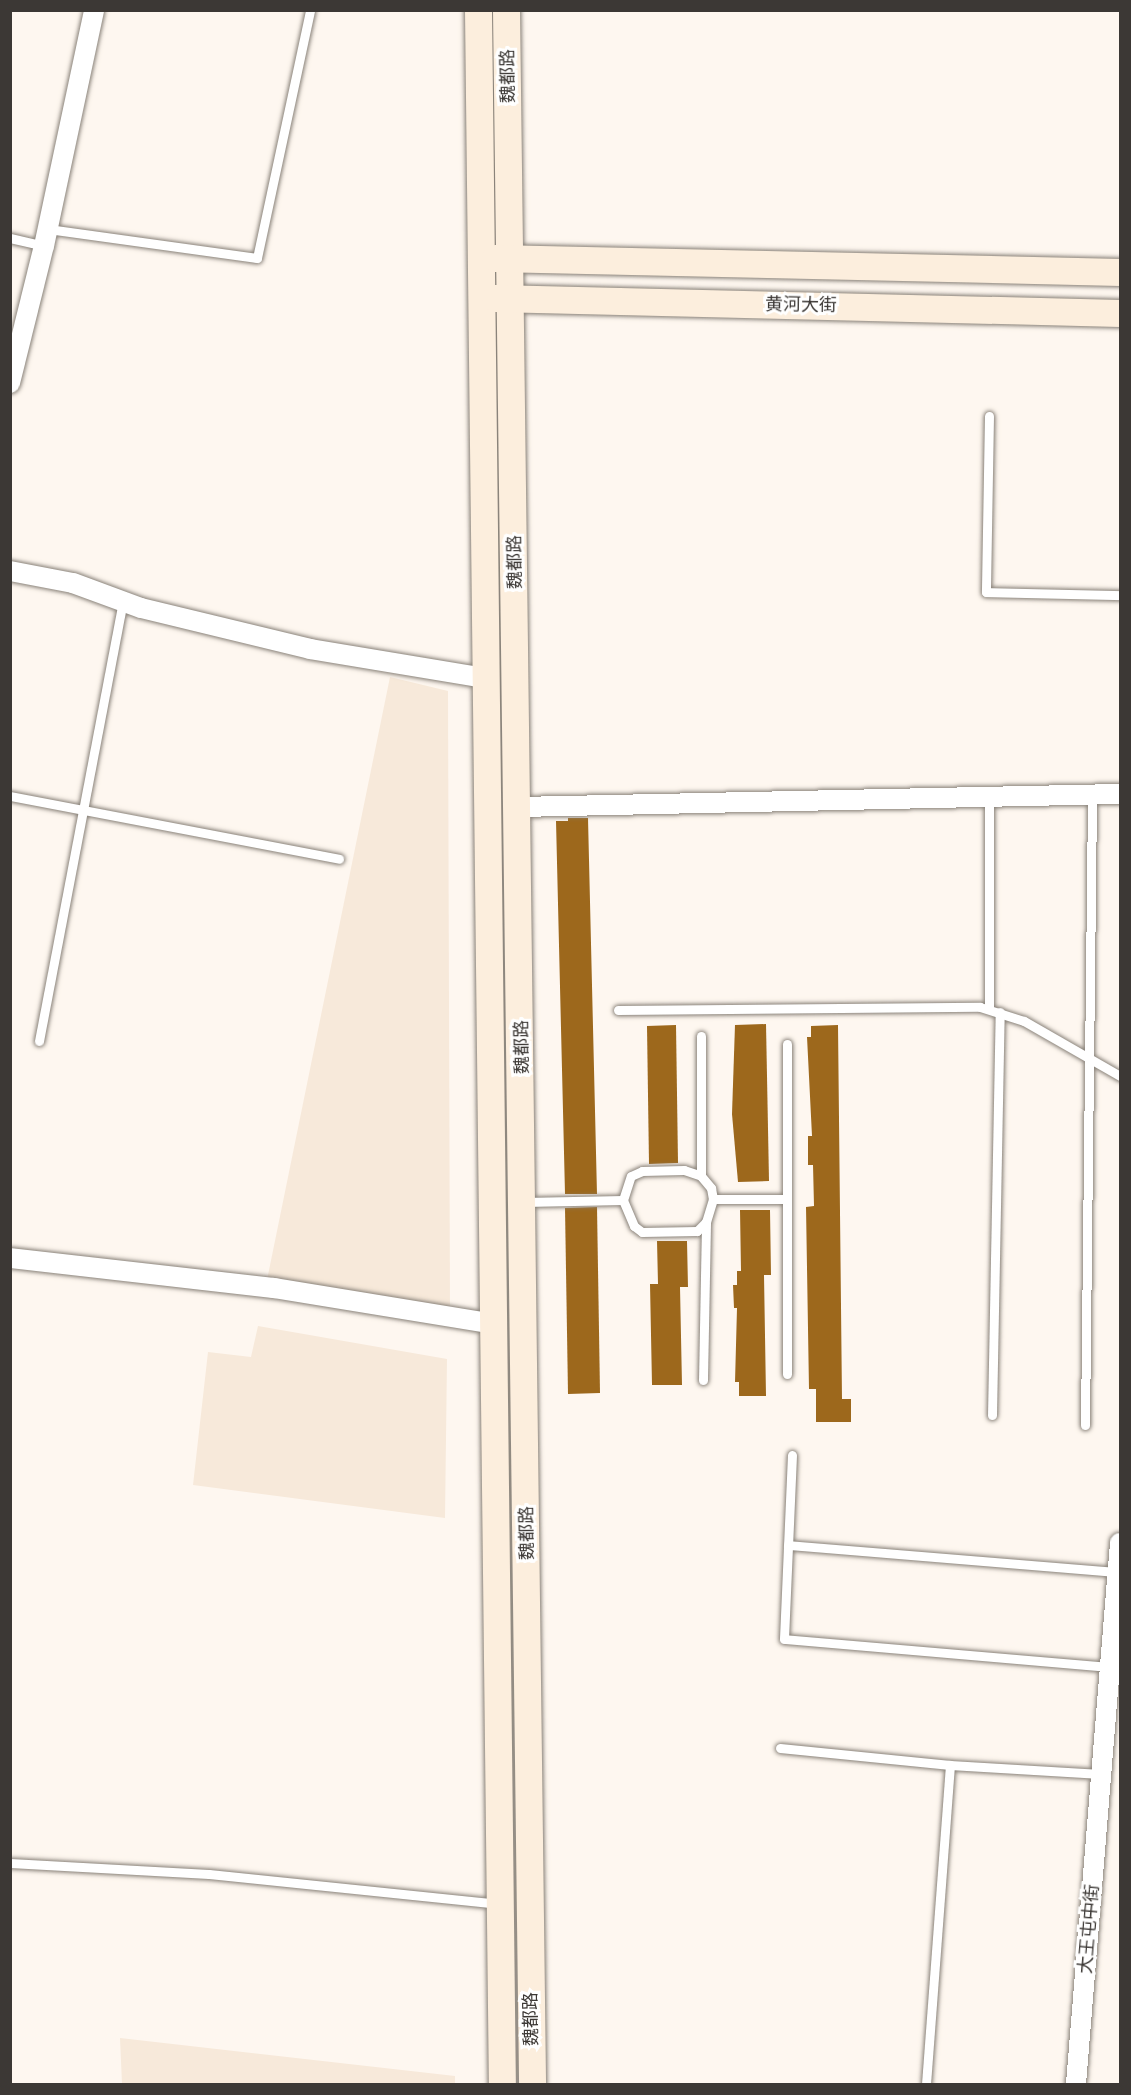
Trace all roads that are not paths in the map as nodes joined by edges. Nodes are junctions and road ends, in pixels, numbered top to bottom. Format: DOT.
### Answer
graph roads {
  1 [pos="94,10"];
  2 [pos="310,10"];
  3 [pos="478,10"];
  4 [pos="506,10"];
  5 [pos="10,238"];
  6 [pos="46,238"];
  7 [pos="482,257"];
  8 [pos="512,259"];
  9 [pos="1120,272"];
  10 [pos="482,297"];
  11 [pos="512,299"];
  12 [pos="1120,313"];
  13 [pos="10,383"];
  14 [pos="989,416"];
  15 [pos="10,571"];
  16 [pos="1120,596"];
  17 [pos="123,600"];
  18 [pos="485,678"];
  19 [pos="1092,794"];
  20 [pos="1120,794"];
  21 [pos="989,795"];
  22 [pos="10,796"];
  23 [pos="518,807"];
  24 [pos="84,810"];
  25 [pos="339,859"];
  26 [pos="618,1010"];
  27 [pos="989,1010"];
  28 [pos="1000,1012"];
  29 [pos="701,1036"];
  30 [pos="39,1041"];
  31 [pos="787,1044"];
  32 [pos="1089,1058"];
  33 [pos="1120,1076"];
  34 [pos="701,1176"];
  35 [pos="787,1198"];
  36 [pos="713,1199"];
  37 [pos="622,1200"];
  38 [pos="524,1202"];
  39 [pos="706,1222"];
  40 [pos="10,1258"];
  41 [pos="493,1324"];
  42 [pos="787,1374"];
  43 [pos="703,1380"];
  44 [pos="992,1415"];
  45 [pos="1085,1425"];
  46 [pos="792,1455"];
  47 [pos="1120,1543"];
  48 [pos="788,1545"];
  49 [pos="1119,1584"];
  50 [pos="1114,1677"];
  51 [pos="780,1748"];
  52 [pos="950,1765"];
  53 [pos="1112,1775"];
  54 [pos="10,1863"];
  55 [pos="500,1904"];
  56 [pos="502,2085"];
  57 [pos="532,2085"];
  58 [pos="926,2085"];
  59 [pos="1076,2085"];
  1 -- 6 [label="street"];
  2 -- 6 [label="lane"];
  3 -- 7 [label="main road, 魏都路"];
  4 -- 8 [label="main road, 魏都路"];
  5 -- 6 [label="lane"];
  6 -- 13 [label="street"];
  7 -- 8 [label="main road"];
  7 -- 10 [label="main road, 魏都路"];
  8 -- 9 [label="main road"];
  8 -- 11 [label="main road, 魏都路"];
  10 -- 11 [label="main road, 黄河大街"];
  10 -- 18 [label="main road, 魏都路"];
  11 -- 12 [label="main road, 黄河大街"];
  11 -- 23 [label="main road, 魏都路"];
  14 -- 16 [label="lane"];
  15 -- 17 [label="street"];
  17 -- 18 [label="street"];
  17 -- 24 [label="lane"];
  18 -- 41 [label="main road, 魏都路"];
  19 -- 20 [label="street"];
  19 -- 21 [label="street"];
  19 -- 32 [label="lane"];
  21 -- 23 [label="street"];
  21 -- 27 [label="lane"];
  22 -- 24 [label="lane"];
  23 -- 38 [label="main road, 魏都路"];
  24 -- 25 [label="lane"];
  24 -- 30 [label="lane"];
  26 -- 27 [label="lane"];
  27 -- 28 [label="lane"];
  28 -- 32 [label="lane"];
  28 -- 44 [label="lane"];
  29 -- 34 [label="lane"];
  31 -- 35 [label="lane"];
  32 -- 33 [label="lane"];
  32 -- 45 [label="lane"];
  34 -- 36 [label="lane"];
  34 -- 37 [label="lane"];
  35 -- 36 [label="lane"];
  35 -- 42 [label="lane"];
  36 -- 39 [label="lane"];
  37 -- 38 [label="lane"];
  37 -- 39 [label="lane"];
  38 -- 57 [label="main road, 魏都路"];
  39 -- 43 [label="lane"];
  40 -- 41 [label="street"];
  41 -- 55 [label="main road, 魏都路"];
  46 -- 48 [label="lane"];
  47 -- 49 [label="street, 大王屯中街"];
  48 -- 49 [label="lane"];
  48 -- 50 [label="lane"];
  49 -- 50 [label="street, 大王屯中街"];
  50 -- 53 [label="street, 大王屯中街"];
  51 -- 52 [label="lane"];
  52 -- 53 [label="lane"];
  52 -- 58 [label="lane"];
  53 -- 59 [label="street, 大王屯中街"];
  54 -- 55 [label="lane"];
  55 -- 56 [label="main road, 魏都路"];
}
